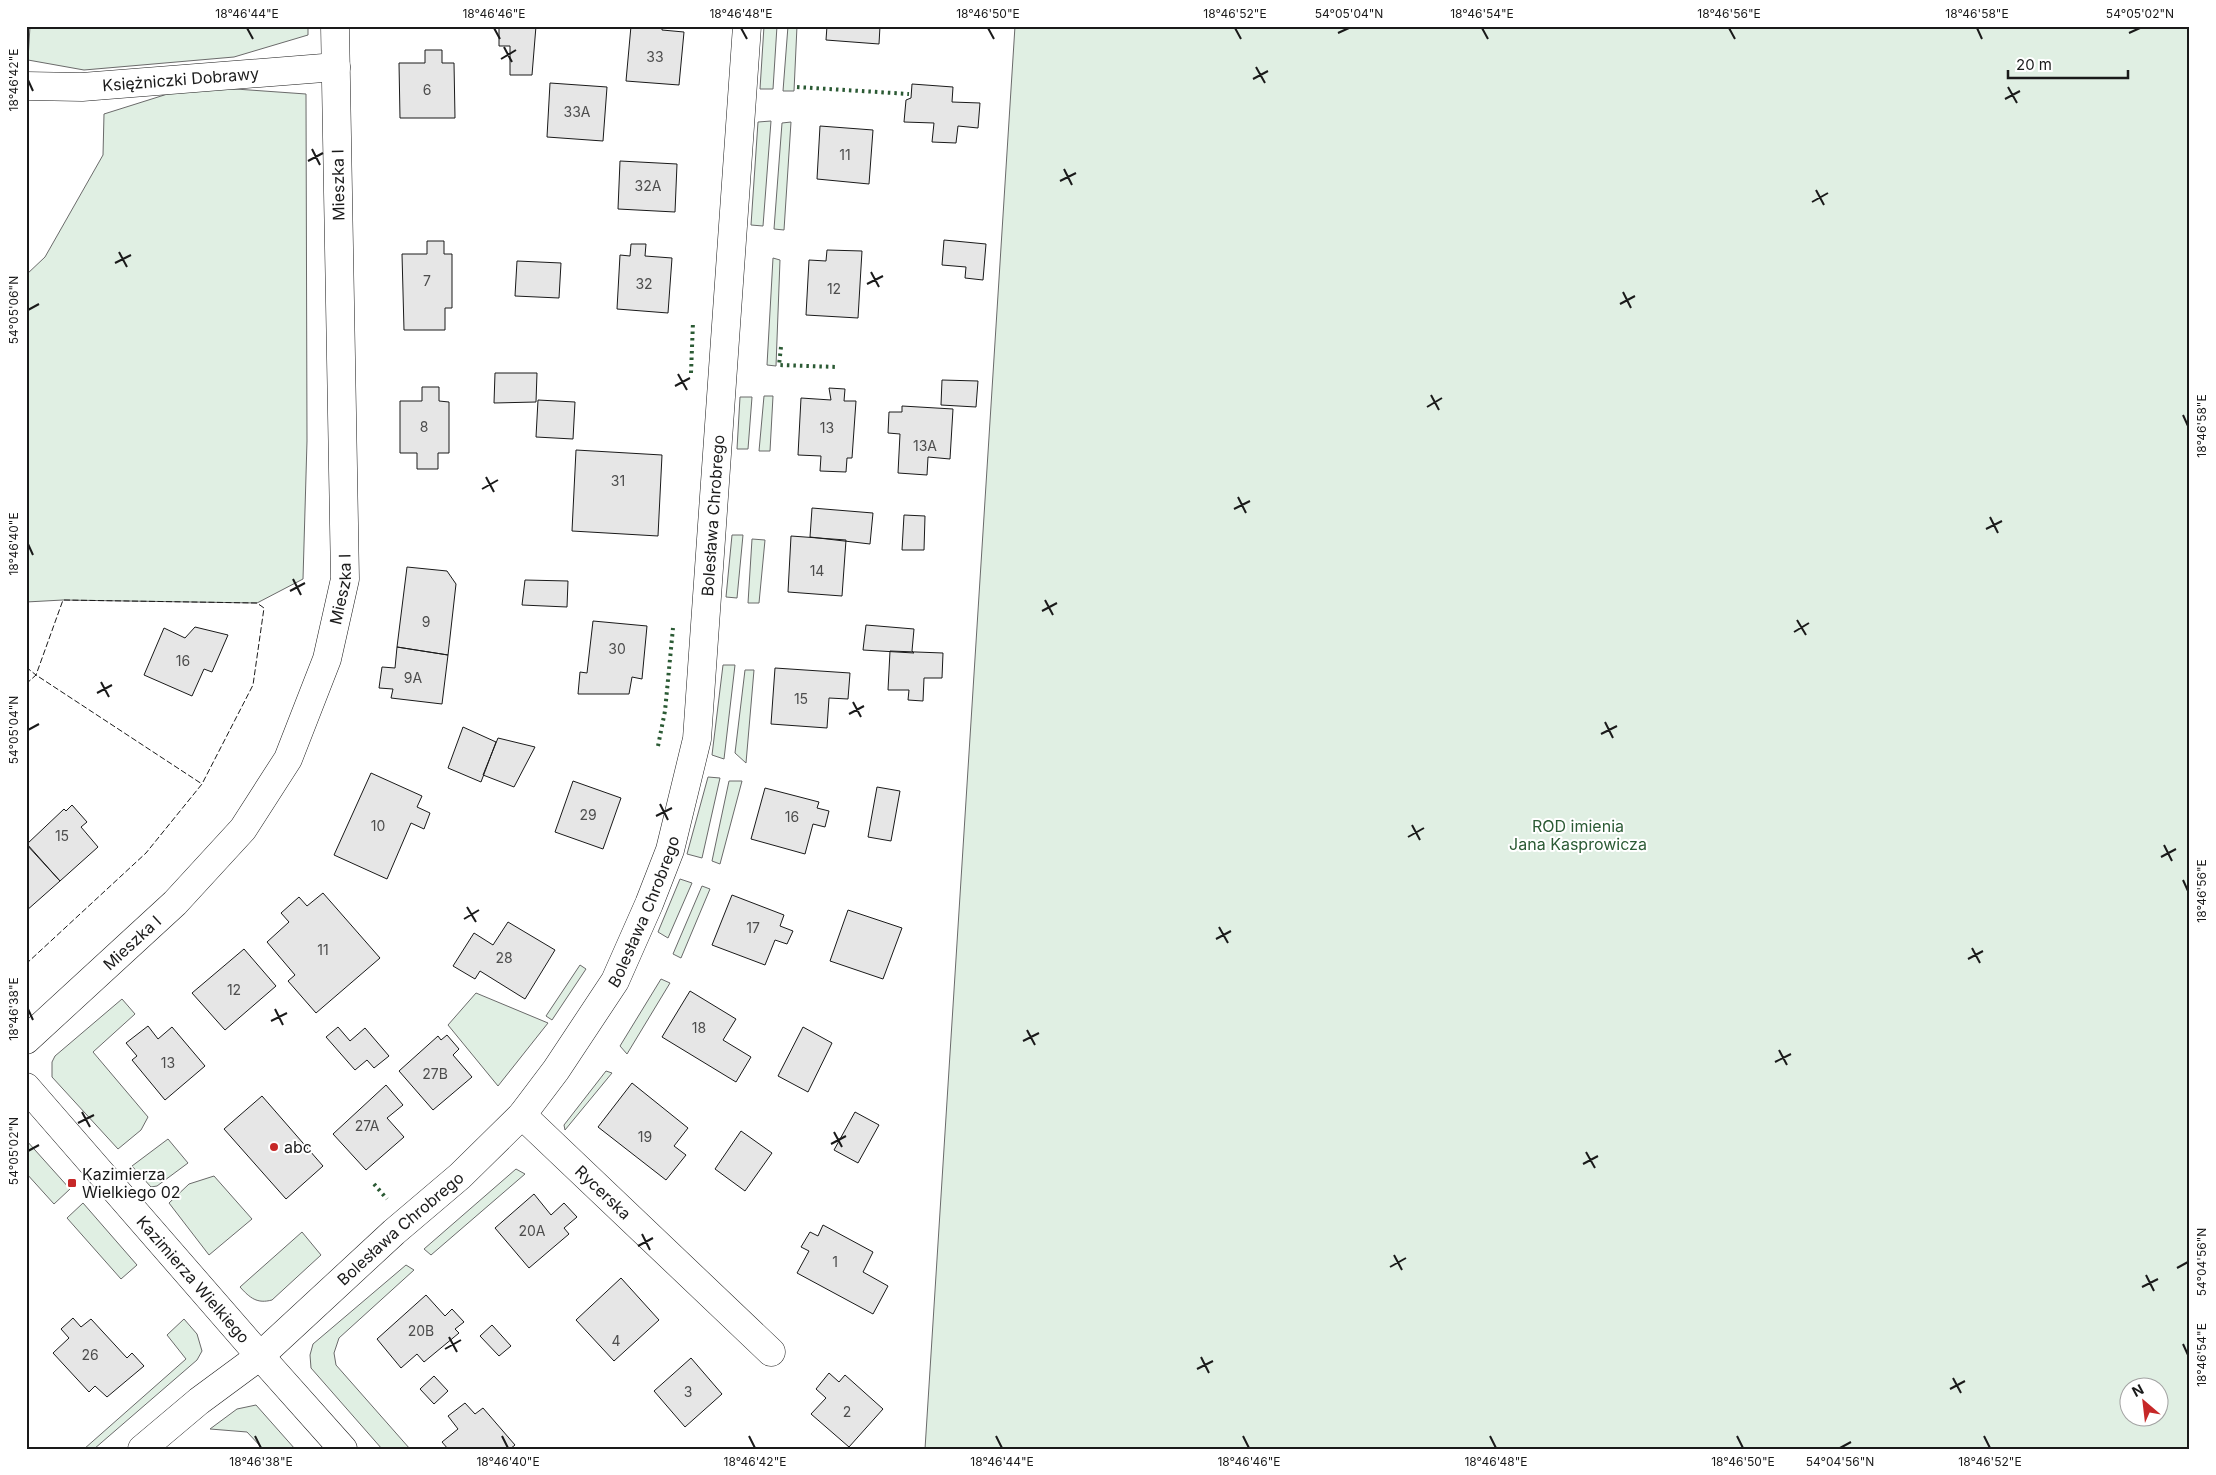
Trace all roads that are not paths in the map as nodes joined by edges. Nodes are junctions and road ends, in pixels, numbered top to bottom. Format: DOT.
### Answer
graph roads {
  1 [pos="335,26"];
  2 [pos="747,26"];
  3 [pos="336,67"];
  4 [pos="26,86"];
  5 [pos="26,1040"];
  6 [pos="26,1087"];
  7 [pos="522,1115"];
  8 [pos="772,1352"];
  9 [pos="260,1356"];
  10 [pos="142,1449"];
  11 [pos="343,1449"];
  1 -- 3 [label="street, Mieszka I"];
  2 -- 7 [label="street, Bolesława Chrobrego"];
  3 -- 4 [label="street, Księżniczki Dobrawy"];
  3 -- 5 [label="street, Mieszka I"];
  6 -- 9 [label="street, Kazimierza Wielkiego"];
  7 -- 8 [label="street, Rycerska"];
  7 -- 9 [label="street, Bolesława Chrobrego"];
  9 -- 10 [label="street, Bolesława Chrobrego"];
  9 -- 11 [label="street, Kazimierza Wielkiego"];
}
